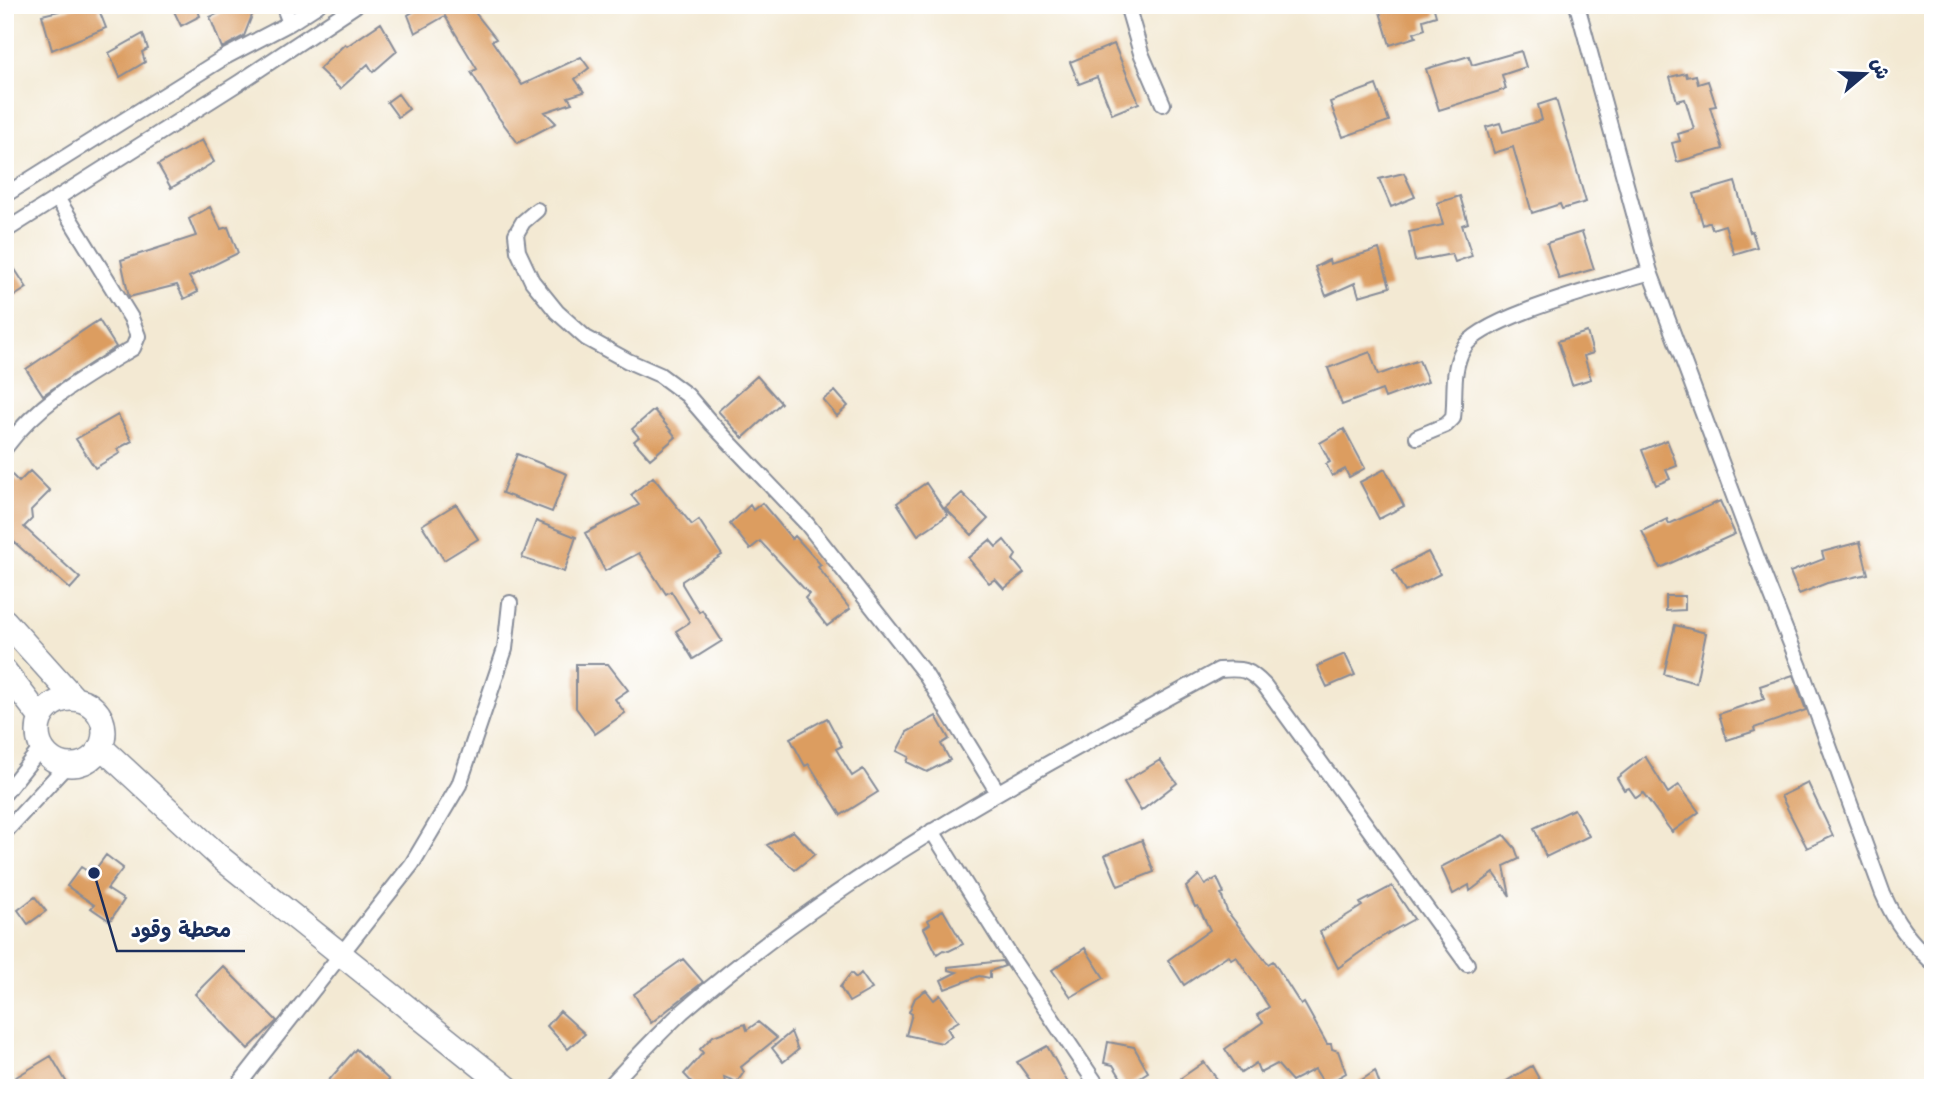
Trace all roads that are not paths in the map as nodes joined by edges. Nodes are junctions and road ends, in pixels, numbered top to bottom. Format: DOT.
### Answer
graph roads {
  1 [pos="283,5"];
  2 [pos="318,5"];
  3 [pos="356,5"];
  4 [pos="1127,5"];
  5 [pos="1577,5"];
  6 [pos="290,23"];
  7 [pos="1163,104"];
  8 [pos="5,195"];
  9 [pos="57,198"];
  10 [pos="537,210"];
  11 [pos="5,231"];
  12 [pos="1650,272"];
  13 [pos="1417,437"];
  14 [pos="5,448"];
  15 [pos="510,603"];
  16 [pos="5,621"];
  17 [pos="5,671"];
  18 [pos="75,699"];
  19 [pos="41,718"];
  20 [pos="101,747"];
  21 [pos="41,748"];
  22 [pos="66,766"];
  23 [pos="997,791"];
  24 [pos="5,793"];
  25 [pos="932,831"];
  26 [pos="5,832"];
  27 [pos="342,955"];
  28 [pos="1933,963"];
  29 [pos="1467,964"];
  30 [pos="236,1088"];
  31 [pos="508,1088"];
  32 [pos="608,1088"];
  33 [pos="1098,1088"];
  1 -- 6 [label="street"];
  2 -- 6 [label="street"];
  3 -- 9 [label="street"];
  4 -- 7 [label="street"];
  5 -- 12 [label="street"];
  6 -- 8 [label="street"];
  9 -- 11 [label="street"];
  9 -- 14 [label="street"];
  10 -- 23 [label="street"];
  12 -- 13 [label="street"];
  12 -- 28 [label="street"];
  15 -- 27 [label="street"];
  16 -- 18 [label="main road"];
  17 -- 19 [label="main road"];
  18 -- 19 [label="main road"];
  18 -- 20 [label="main road"];
  19 -- 21 [label="main road"];
  20 -- 22 [label="main road"];
  20 -- 27 [label="main road"];
  21 -- 22 [label="main road"];
  21 -- 24 [label="street"];
  22 -- 26 [label="street"];
  23 -- 25 [label="street"];
  23 -- 29 [label="street"];
  25 -- 32 [label="street"];
  25 -- 33 [label="street"];
  27 -- 30 [label="street"];
  27 -- 31 [label="main road"];
}
